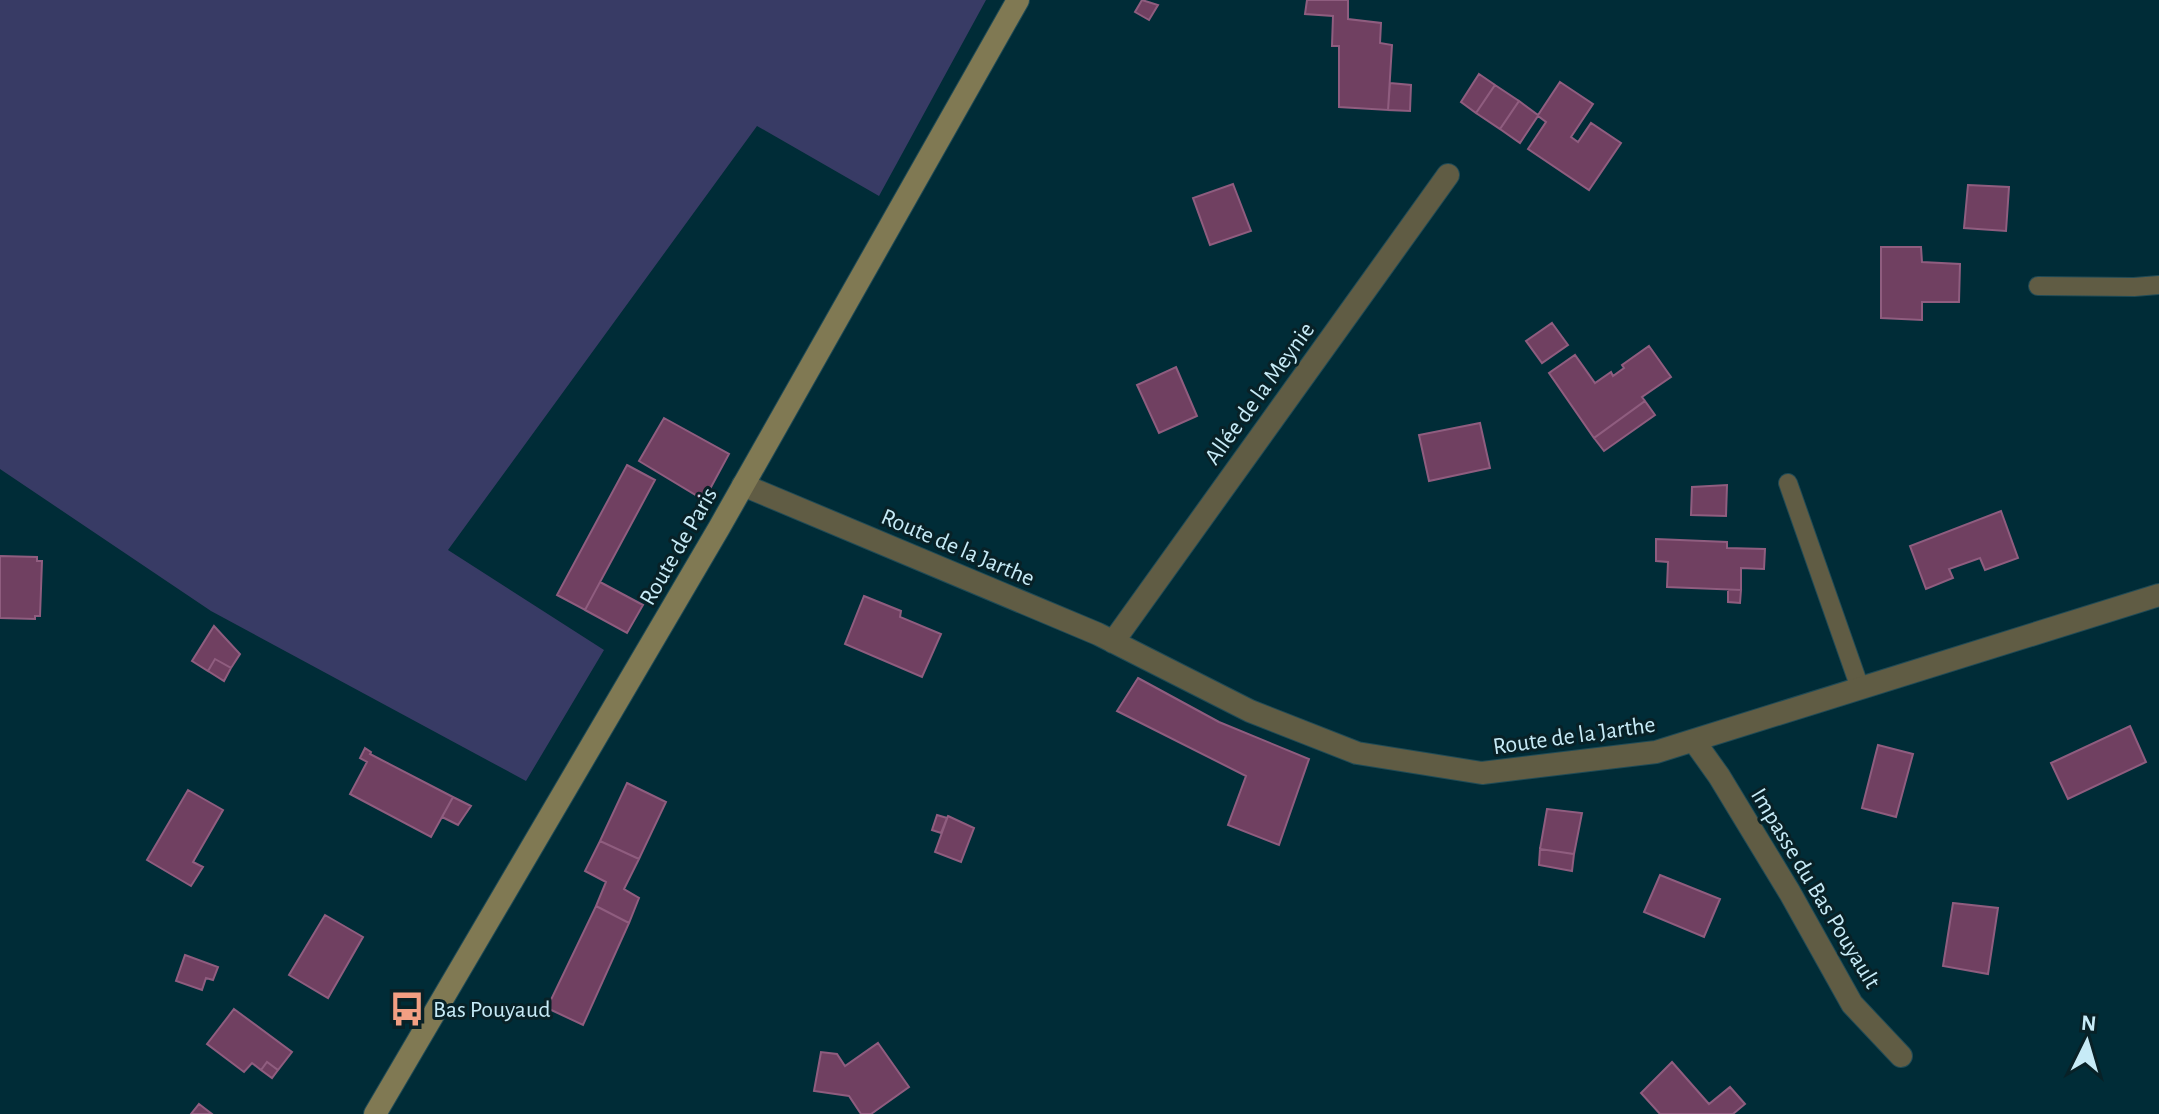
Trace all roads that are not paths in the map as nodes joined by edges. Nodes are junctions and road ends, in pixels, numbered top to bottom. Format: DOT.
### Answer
graph roads {
  1 [pos="1018,0"];
  2 [pos="1448,175"];
  3 [pos="2159,285"];
  4 [pos="2038,286"];
  5 [pos="1788,483"];
  6 [pos="743,485"];
  7 [pos="2159,595"];
  8 [pos="1113,642"];
  9 [pos="1860,688"];
  10 [pos="1694,741"];
  11 [pos="1901,1056"];
  12 [pos="375,1114"];
  1 -- 6 [label="main road, Route de Paris"];
  2 -- 8 [label="street, Allée de la Meynie"];
  3 -- 4 [label="lane"];
  5 -- 9 [label="lane"];
  6 -- 8 [label="street, Route de la Jarthe"];
  6 -- 12 [label="main road, Route de Paris"];
  7 -- 9 [label="street, Route de la Jarthe"];
  8 -- 10 [label="street, Route de la Jarthe"];
  9 -- 10 [label="street, Route de la Jarthe"];
  10 -- 11 [label="street, Impasse du Bas Pouyault"];
}
